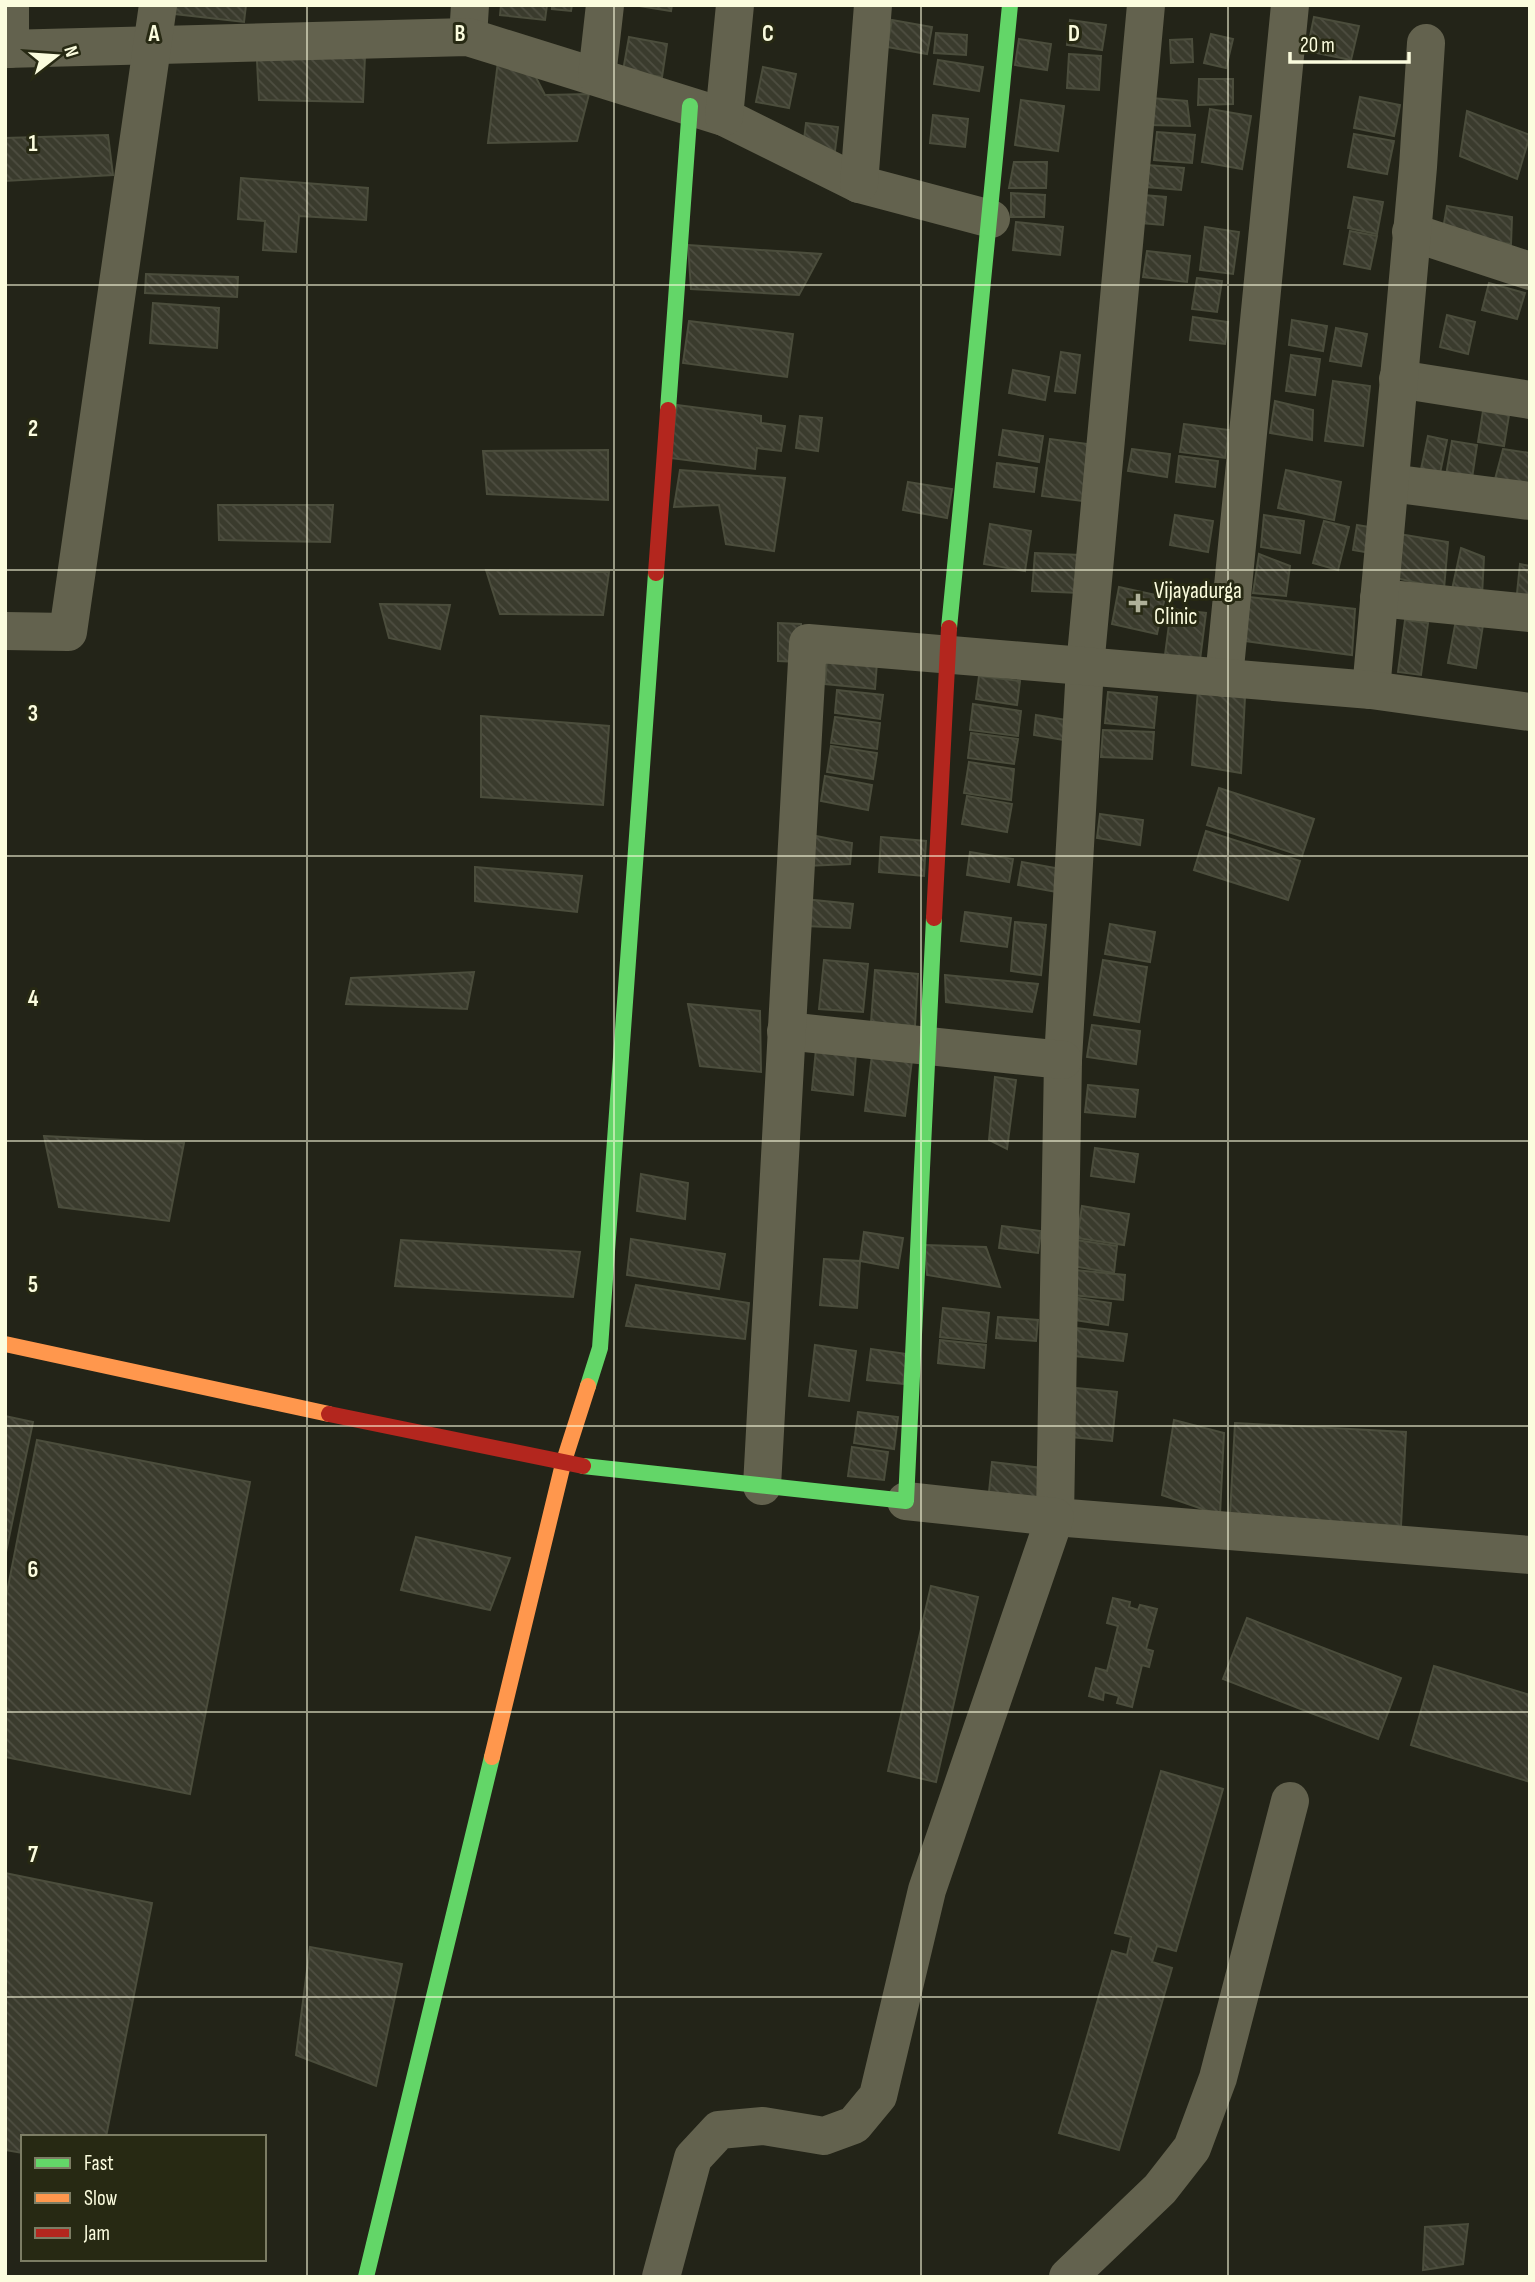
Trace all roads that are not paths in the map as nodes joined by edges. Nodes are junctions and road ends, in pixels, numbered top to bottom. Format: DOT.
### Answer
graph roads {
  1 [pos="10,5"];
  2 [pos="158,5"];
  3 [pos="605,5"];
  4 [pos="735,5"];
  5 [pos="873,5"];
  6 [pos="1010,5"];
  7 [pos="1146,5"];
  8 [pos="1290,5"];
  9 [pos="469,21"];
  10 [pos="1426,43"];
  11 [pos="154,44"];
  12 [pos="7,49"];
  13 [pos="597,76"];
  14 [pos="707,111"];
  15 [pos="859,184"];
  16 [pos="990,219"];
  17 [pos="1411,232"];
  18 [pos="1530,271"];
  19 [pos="1398,379"];
  20 [pos="1530,400"];
  21 [pos="1390,483"];
  22 [pos="1530,501"];
  23 [pos="1379,598"];
  24 [pos="1530,613"];
  25 [pos="5,631"];
  26 [pos="946,654"];
  27 [pos="1085,667"];
  28 [pos="1224,678"];
  29 [pos="1371,690"];
  30 [pos="1530,712"];
  31 [pos="786,1031"];
  32 [pos="928,1046"];
  33 [pos="1063,1060"];
  34 [pos="5,1344"];
  35 [pos="563,1464"];
  36 [pos="762,1486"];
  37 [pos="906,1501"];
  38 [pos="1055,1517"];
  39 [pos="1530,1555"];
  40 [pos="1290,1801"];
  41 [pos="366,2277"];
  42 [pos="661,2277"];
  43 [pos="1068,2277"];
  1 -- 12 [label="street"];
  2 -- 11 [label="street"];
  3 -- 13 [label="street"];
  4 -- 14 [label="street"];
  5 -- 15 [label="street"];
  6 -- 16 [label="street"];
  7 -- 27 [label="street"];
  8 -- 28 [label="street"];
  9 -- 11 [label="street"];
  9 -- 13 [label="street"];
  10 -- 17 [label="street"];
  11 -- 12 [label="street"];
  11 -- 25 [label="street"];
  13 -- 14 [label="street"];
  14 -- 15 [label="street"];
  14 -- 35 [label="street"];
  15 -- 16 [label="street"];
  16 -- 26 [label="street"];
  17 -- 18 [label="street"];
  17 -- 19 [label="street"];
  19 -- 20 [label="street"];
  19 -- 21 [label="street"];
  21 -- 22 [label="street"];
  21 -- 23 [label="street"];
  23 -- 24 [label="street"];
  23 -- 29 [label="street"];
  26 -- 27 [label="street"];
  26 -- 31 [label="street"];
  26 -- 32 [label="street"];
  27 -- 28 [label="street"];
  27 -- 33 [label="street"];
  28 -- 29 [label="street"];
  29 -- 30 [label="street"];
  31 -- 32 [label="street"];
  31 -- 36 [label="street"];
  32 -- 33 [label="street"];
  32 -- 37 [label="street"];
  33 -- 38 [label="street"];
  34 -- 35 [label="street"];
  35 -- 36 [label="street"];
  35 -- 41 [label="street"];
  36 -- 37 [label="street"];
  37 -- 38 [label="street"];
  38 -- 39 [label="street"];
  38 -- 42 [label="street"];
  40 -- 43 [label="street"];
}
